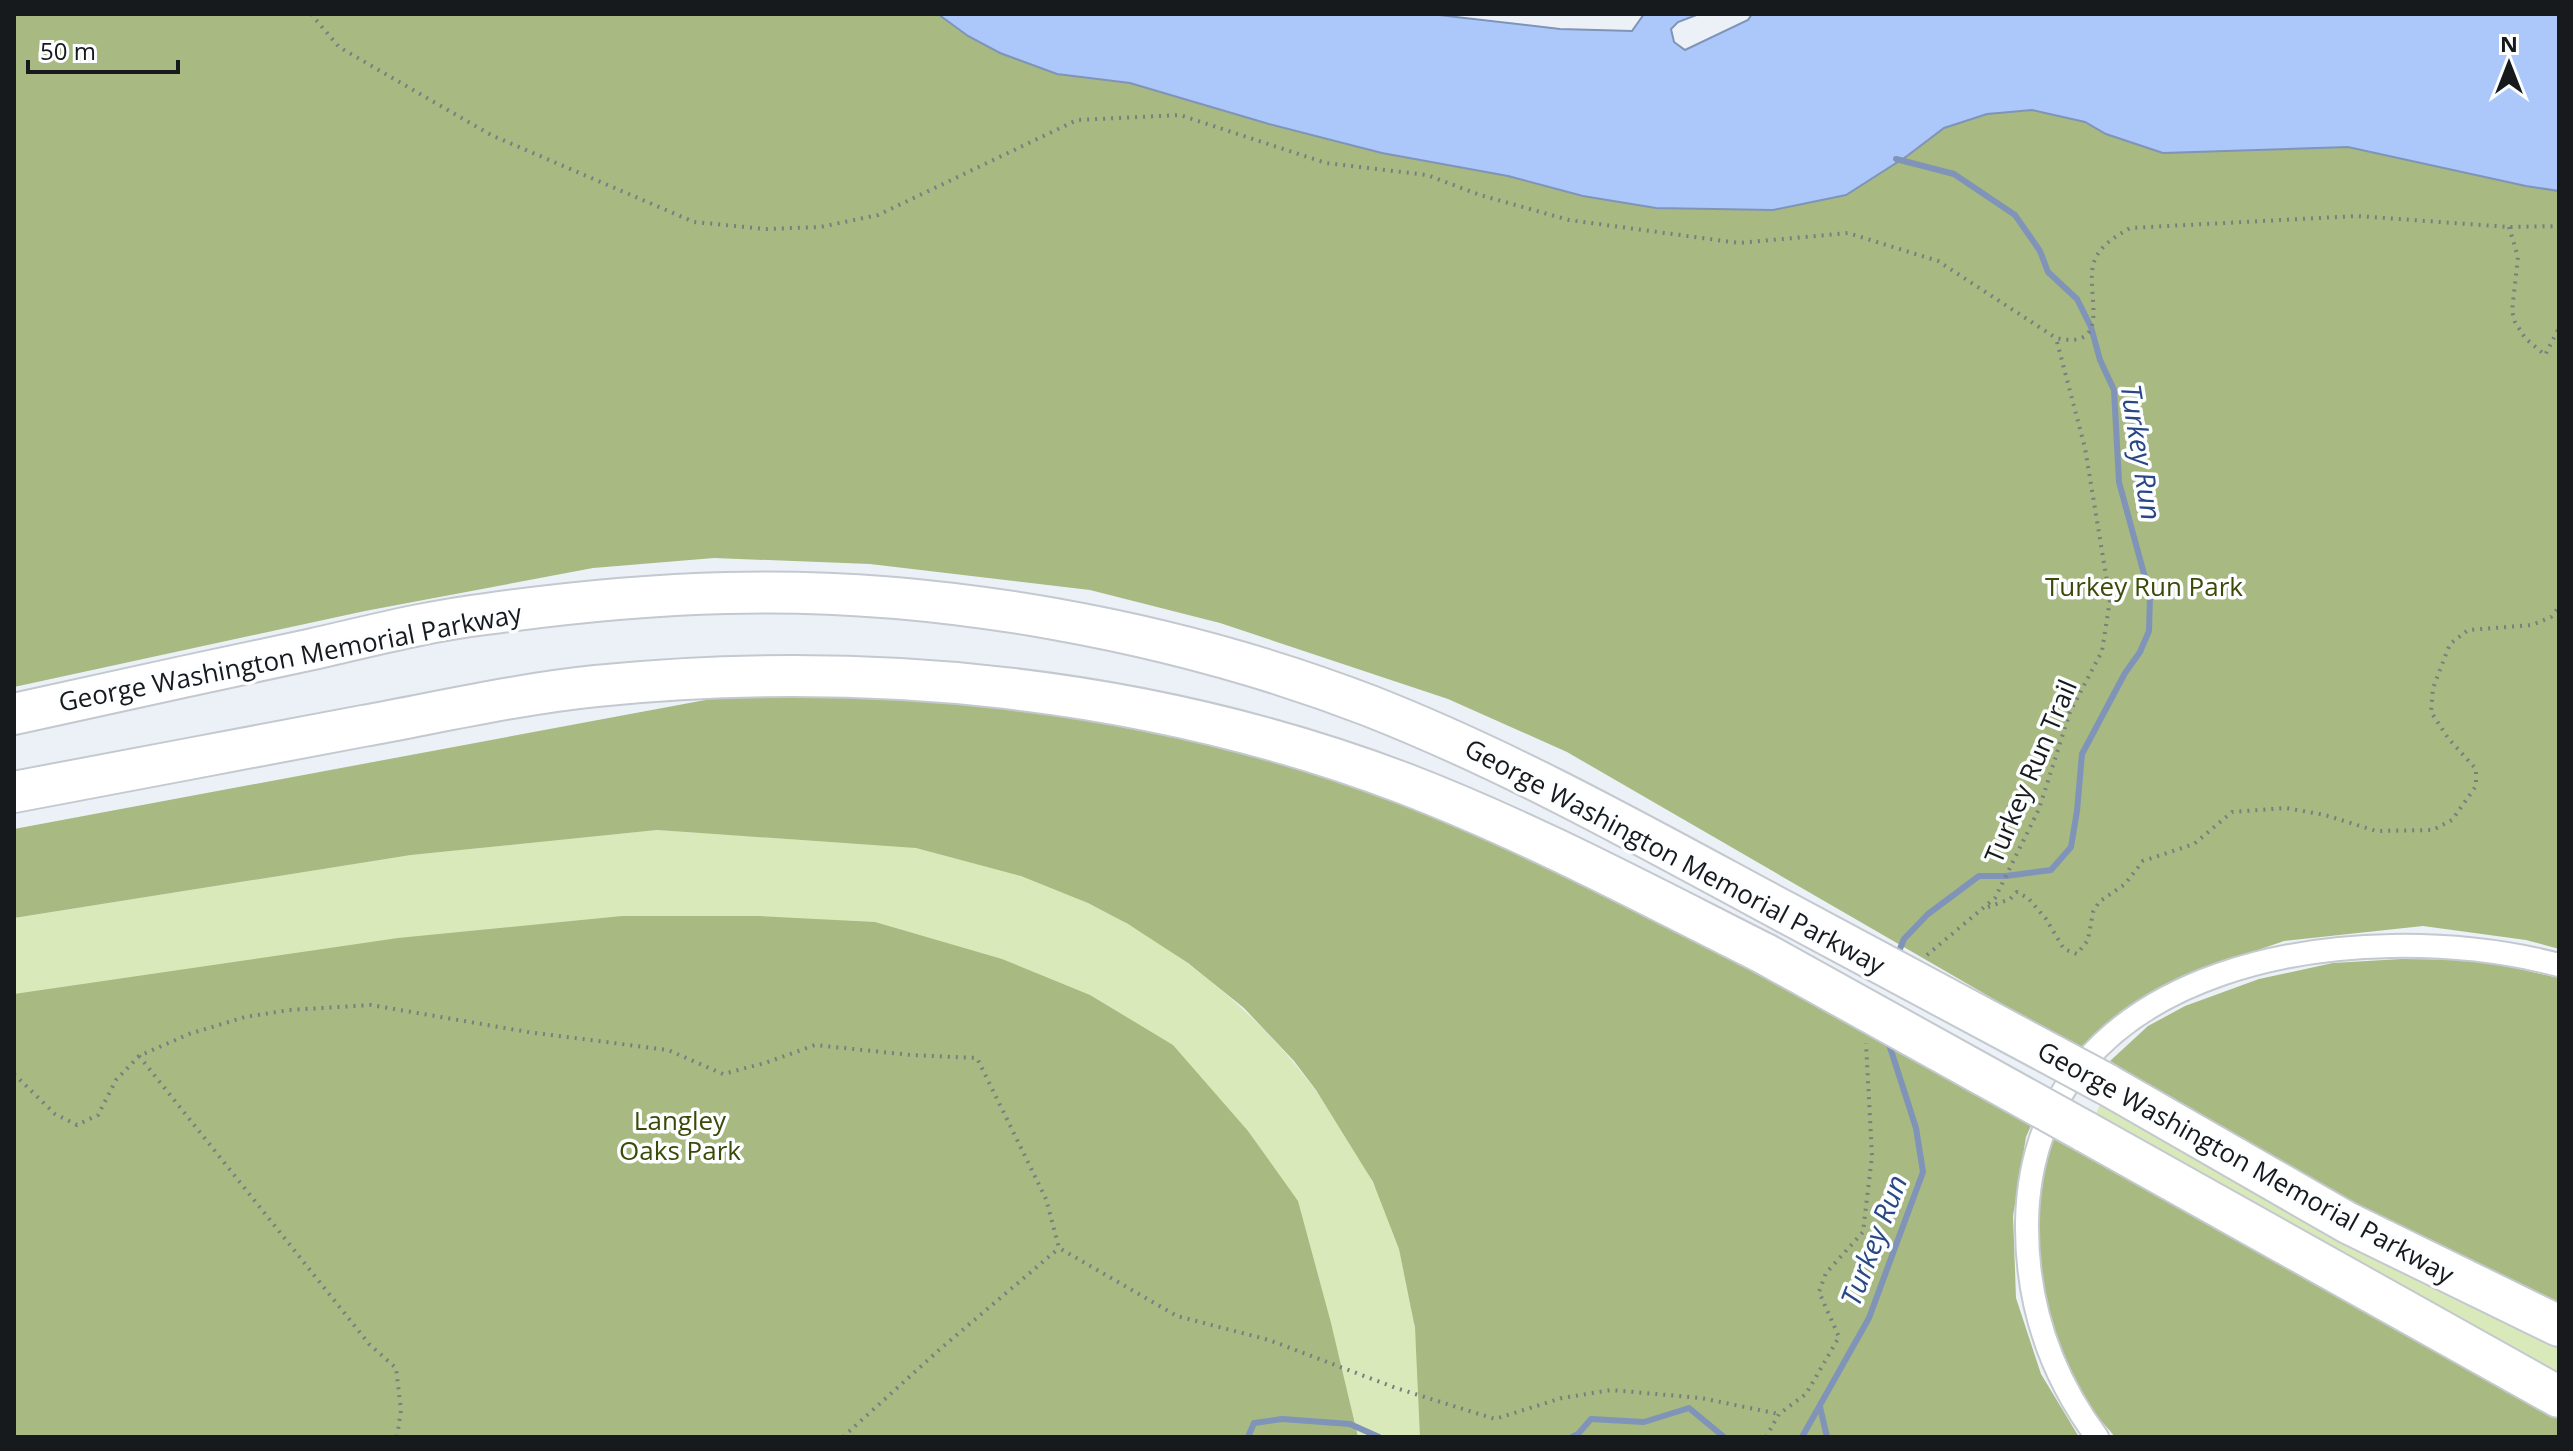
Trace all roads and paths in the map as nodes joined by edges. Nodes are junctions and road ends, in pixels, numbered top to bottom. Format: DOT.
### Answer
graph roads {
  1 [pos="311,14"];
  2 [pos="2559,226"];
  3 [pos="2509,227"];
  4 [pos="2559,328"];
  5 [pos="2056,338"];
  6 [pos="2559,607"];
  7 [pos="14,714"];
  8 [pos="14,792"];
  9 [pos="1982,909"];
  10 [pos="1918,963"];
  11 [pos="2559,965"];
  12 [pos="1865,1038"];
  13 [pos="139,1056"];
  14 [pos="14,1074"];
  15 [pos="1059,1248"];
  16 [pos="2559,1326"];
  17 [pos="2559,1397"];
  18 [pos="1779,1414"];
  19 [pos="397,1437"];
  20 [pos="843,1437"];
  21 [pos="1766,1437"];
  22 [pos="2097,1437"];
  1 -- 5 [label="path"];
  2 -- 3 [label="path"];
  3 -- 4 [label="path"];
  3 -- 5 [label="path"];
  5 -- 9 [label="path, Turkey Run Trail"];
  6 -- 9 [label="path"];
  7 -- 16 [label="highway, George Washington Memorial Parkway, bridge"];
  8 -- 17 [label="highway, George Washington Memorial Parkway, bridge"];
  9 -- 10 [label="path, Turkey Run Trail"];
  11 -- 22 [label="street"];
  12 -- 18 [label="path"];
  13 -- 14 [label="path"];
  13 -- 15 [label="path"];
  13 -- 19 [label="path"];
  15 -- 18 [label="path"];
  15 -- 20 [label="path"];
  18 -- 21 [label="path"];
}
